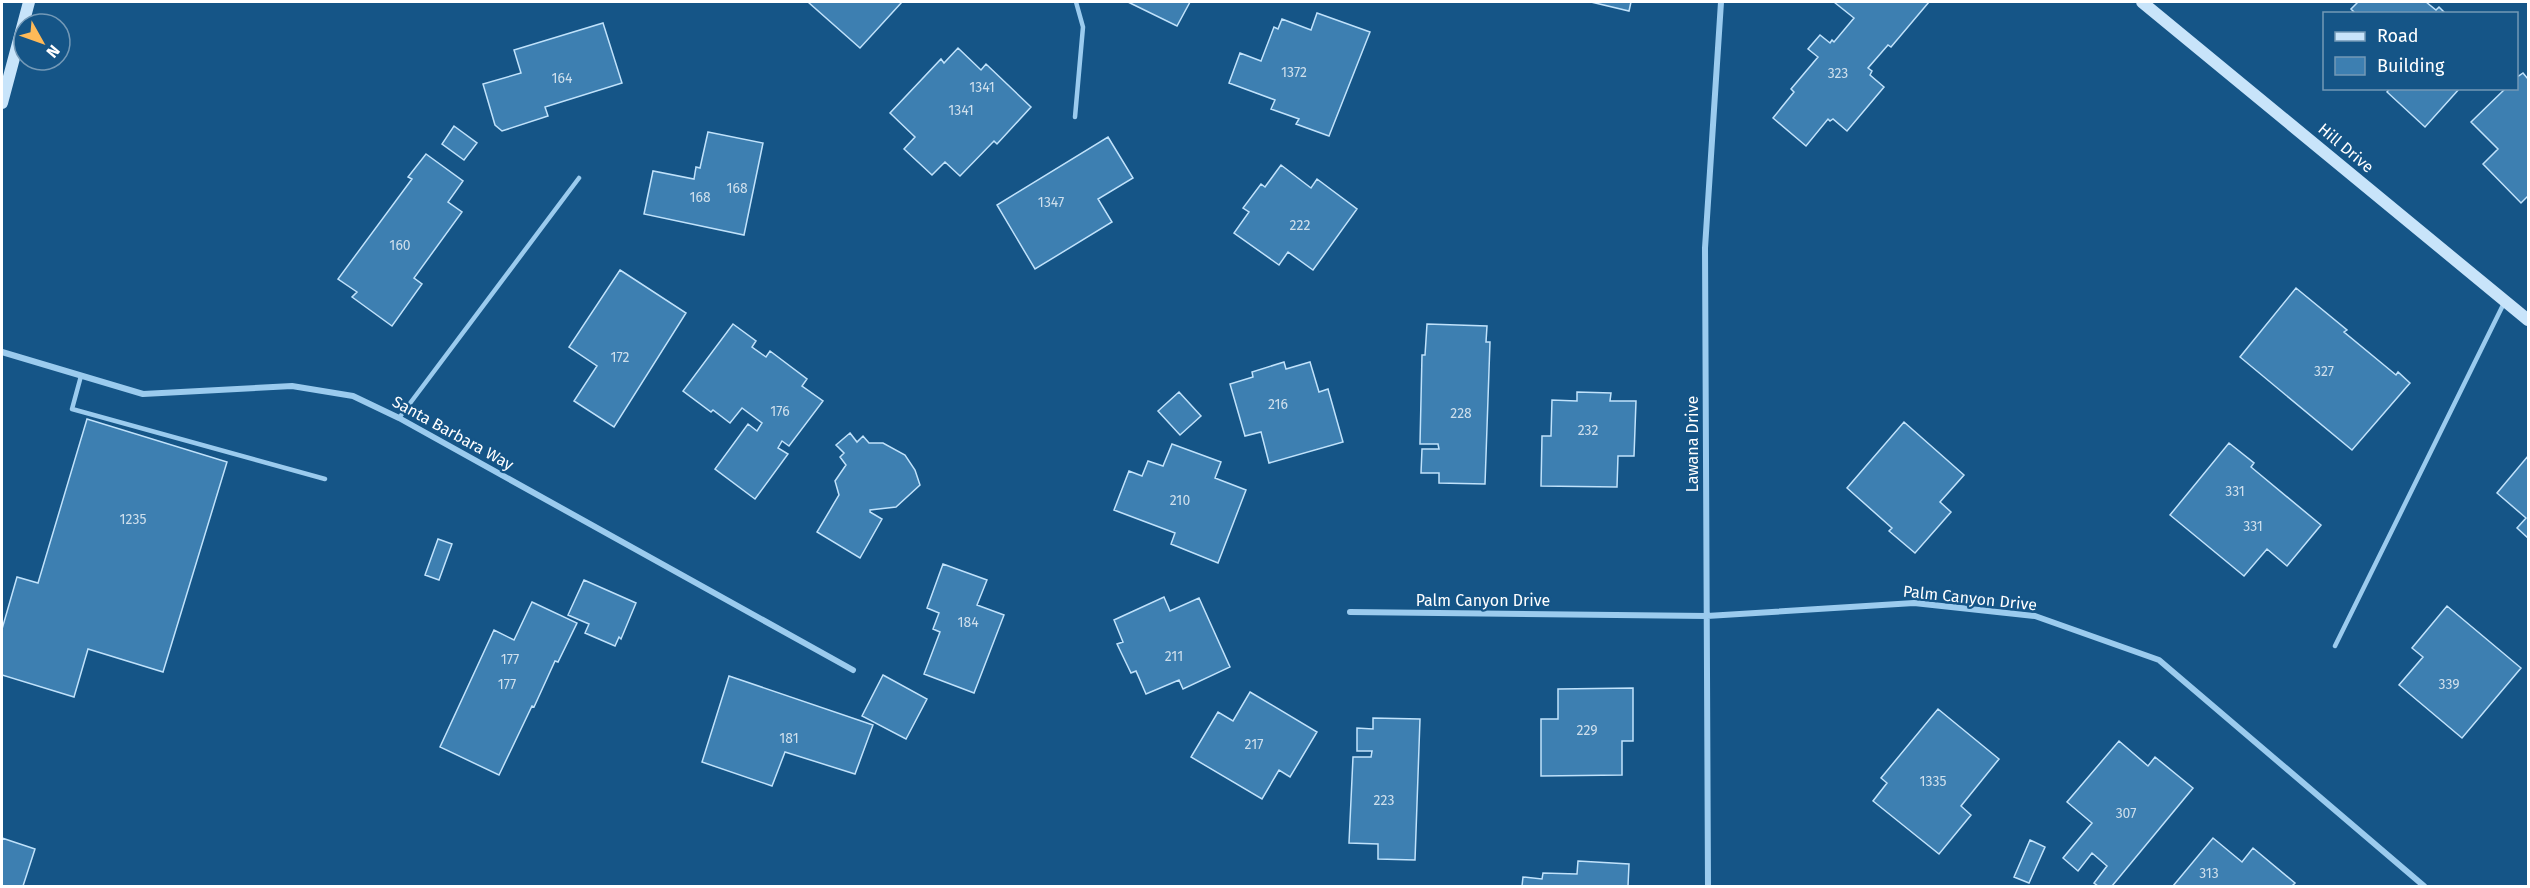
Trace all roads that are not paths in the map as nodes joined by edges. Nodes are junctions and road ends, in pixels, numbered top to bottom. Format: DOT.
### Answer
graph roads {
  1 [pos="29,2"];
  2 [pos="1076,2"];
  3 [pos="1721,2"];
  4 [pos="2142,2"];
  5 [pos="2,103"];
  6 [pos="1075,117"];
  7 [pos="579,178"];
  8 [pos="2505,301"];
  9 [pos="2529,320"];
  10 [pos="2,352"];
  11 [pos="81,376"];
  12 [pos="399,418"];
  13 [pos="325,479"];
  14 [pos="1350,612"];
  15 [pos="1707,616"];
  16 [pos="2335,646"];
  17 [pos="853,670"];
  18 [pos="1708,886"];
  19 [pos="2424,886"];
  1 -- 5 [label="street"];
  2 -- 6 [label="lane"];
  3 -- 15 [label="street, Lawana Drive"];
  4 -- 8 [label="street, Hill Drive"];
  7 -- 12 [label="lane"];
  8 -- 9 [label="street, Hill Drive"];
  8 -- 16 [label="lane"];
  10 -- 11 [label="street, Santa Barbara Way"];
  11 -- 12 [label="street, Santa Barbara Way"];
  11 -- 13 [label="lane"];
  12 -- 17 [label="street, Santa Barbara Way"];
  14 -- 15 [label="street, Palm Canyon Drive"];
  15 -- 18 [label="street, Lawana Drive"];
  15 -- 19 [label="street, Palm Canyon Drive"];
}
